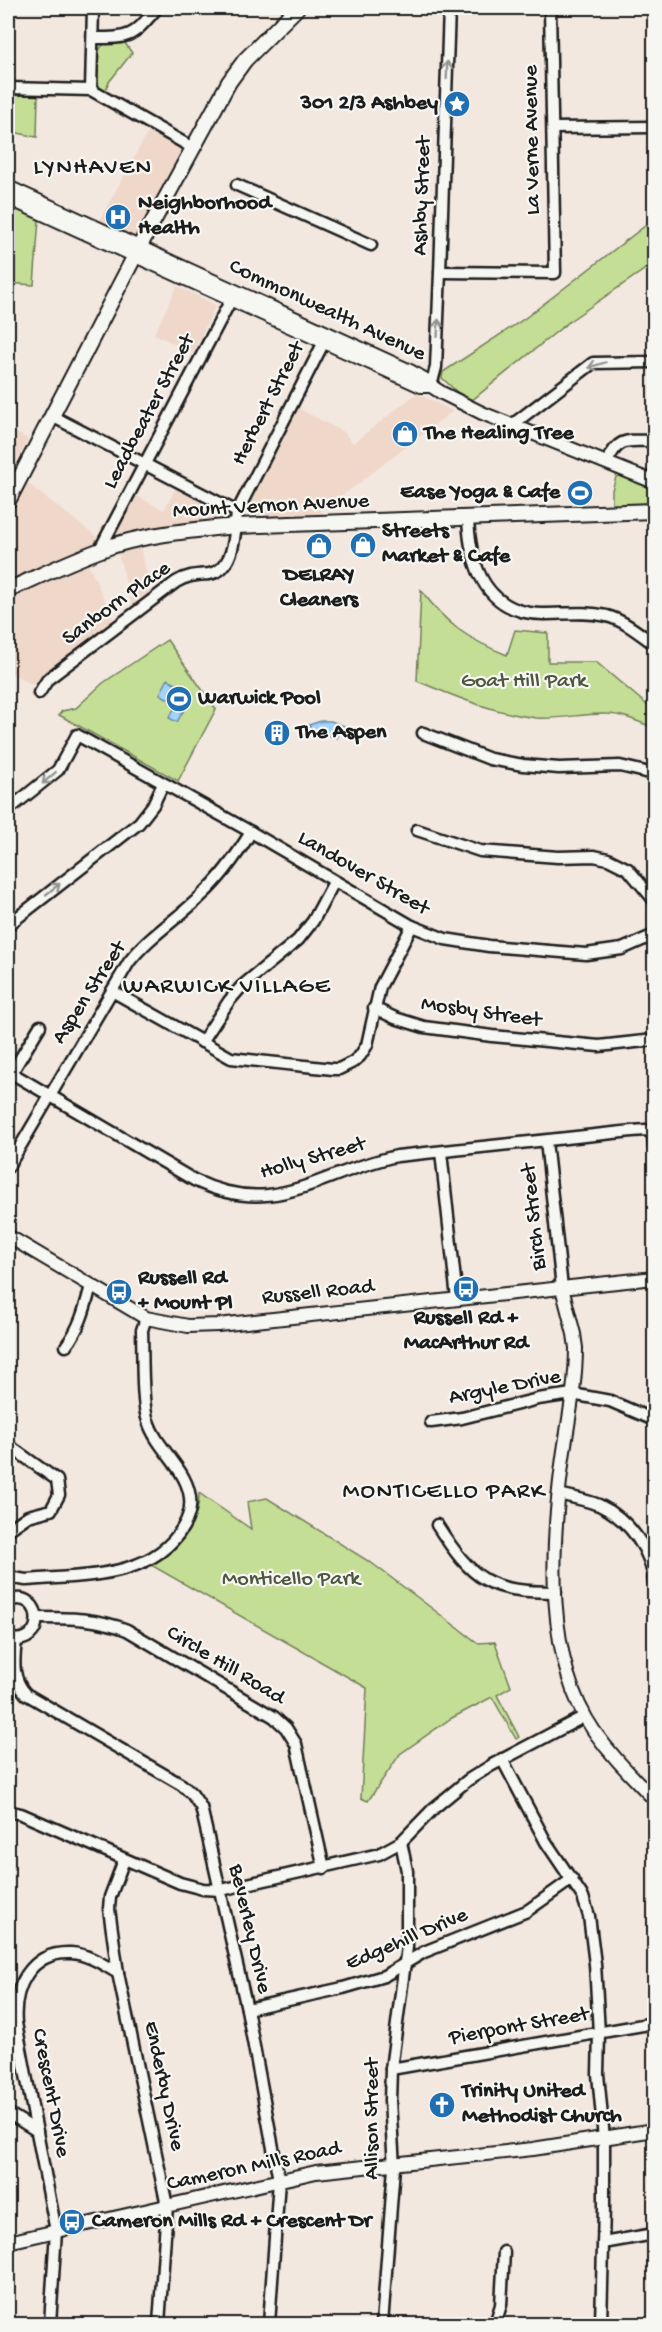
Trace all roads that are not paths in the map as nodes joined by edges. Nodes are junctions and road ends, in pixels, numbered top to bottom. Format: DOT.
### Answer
graph roads {
  1 [pos="93,8"];
  2 [pos="157,8"];
  3 [pos="297,8"];
  4 [pos="449,8"];
  5 [pos="550,8"];
  6 [pos="93,38"];
  7 [pos="8,88"];
  8 [pos="91,90"];
  9 [pos="654,127"];
  10 [pos="553,129"];
  11 [pos="193,148"];
  12 [pos="237,185"];
  13 [pos="8,187"];
  14 [pos="8,198"];
  15 [pos="371,245"];
  16 [pos="137,251"];
  17 [pos="440,272"];
  18 [pos="233,295"];
  19 [pos="326,337"];
  20 [pos="654,362"];
  21 [pos="431,386"];
  22 [pos="52,416"];
  23 [pos="512,425"];
  24 [pos="654,441"];
  25 [pos="607,462"];
  26 [pos="144,464"];
  27 [pos="654,482"];
  28 [pos="8,501"];
  29 [pos="654,511"];
  30 [pos="237,512"];
  31 [pos="468,518"];
  32 [pos="236,526"];
  33 [pos="99,551"];
  34 [pos="8,590"];
  35 [pos="654,644"];
  36 [pos="39,693"];
  37 [pos="423,733"];
  38 [pos="654,774"];
  39 [pos="164,784"];
  40 [pos="8,810"];
  41 [pos="417,830"];
  42 [pos="251,832"];
  43 [pos="334,882"];
  44 [pos="654,900"];
  45 [pos="8,925"];
  46 [pos="412,926"];
  47 [pos="654,935"];
  48 [pos="112,991"];
  49 [pos="374,1008"];
  50 [pos="40,1026"];
  51 [pos="654,1040"];
  52 [pos="202,1042"];
  53 [pos="9,1072"];
  54 [pos="49,1096"];
  55 [pos="654,1133"];
  56 [pos="546,1141"];
  57 [pos="654,1148"];
  58 [pos="441,1152"];
  59 [pos="8,1167"];
  60 [pos="8,1236"];
  61 [pos="654,1278"];
  62 [pos="91,1286"];
  63 [pos="562,1288"];
  64 [pos="457,1299"];
  65 [pos="146,1318"];
  66 [pos="66,1346"];
  67 [pos="572,1394"];
  68 [pos="654,1420"];
  69 [pos="431,1422"];
  70 [pos="8,1445"];
  71 [pos="558,1494"];
  72 [pos="437,1525"];
  73 [pos="8,1530"];
  74 [pos="8,1574"];
  75 [pos="26,1580"];
  76 [pos="654,1583"];
  77 [pos="556,1592"];
  78 [pos="21,1599"];
  79 [pos="8,1601"];
  80 [pos="38,1618"];
  81 [pos="12,1639"];
  82 [pos="585,1716"];
  83 [pos="502,1760"];
  84 [pos="654,1799"];
  85 [pos="8,1812"];
  86 [pos="401,1842"];
  87 [pos="124,1860"];
  88 [pos="324,1868"];
  89 [pos="572,1879"];
  90 [pos="220,1890"];
  91 [pos="405,1963"];
  92 [pos="118,1973"];
  93 [pos="247,2009"];
  94 [pos="654,2024"];
  95 [pos="599,2033"];
  96 [pos="391,2069"];
  97 [pos="8,2113"];
  98 [pos="654,2130"];
  99 [pos="38,2131"];
  100 [pos="604,2139"];
  101 [pos="394,2164"];
  102 [pos="279,2180"];
  103 [pos="167,2206"];
  104 [pos="56,2231"];
  105 [pos="654,2234"];
  106 [pos="8,2242"];
  107 [pos="603,2243"];
  108 [pos="504,2252"];
  109 [pos="50,2325"];
  110 [pos="159,2325"];
  111 [pos="269,2325"];
  112 [pos="382,2325"];
  113 [pos="495,2325"];
  114 [pos="600,2325"];
  1 -- 6 [label="street"];
  2 -- 6 [label="street"];
  3 -- 11 [label="main road"];
  17 -- 4 [label="street, Ashby Street, one-way"];
  5 -- 10 [label="street, La Verne Avenue"];
  6 -- 8 [label="street"];
  7 -- 8 [label="street"];
  8 -- 11 [label="street"];
  9 -- 10 [label="street"];
  10 -- 17 [label="street, La Verne Avenue"];
  11 -- 16 [label="main road"];
  12 -- 15 [label="street"];
  13 -- 16 [label="street, Commonwealth Avenue"];
  14 -- 16 [label="street, Commonwealth Avenue"];
  16 -- 18 [label="street, Commonwealth Avenue"];
  16 -- 22 [label="main road"];
  21 -- 17 [label="street, Ashby Street, one-way"];
  18 -- 19 [label="street, Commonwealth Avenue"];
  18 -- 26 [label="street, Leadbeater Street"];
  19 -- 21 [label="street, Commonwealth Avenue"];
  19 -- 30 [label="street, Herbert Street"];
  20 -- 23 [label="street, one-way"];
  21 -- 23 [label="street, Commonwealth Avenue"];
  22 -- 26 [label="street"];
  22 -- 28 [label="main road"];
  23 -- 25 [label="street, Commonwealth Avenue"];
  24 -- 25 [label="street"];
  25 -- 27 [label="street, Commonwealth Avenue"];
  26 -- 30 [label="street"];
  26 -- 33 [label="street, Leadbeater Street"];
  29 -- 31 [label="main road, Mount Vernon Avenue"];
  30 -- 32 [label="street, Herbert Street"];
  31 -- 32 [label="main road, Mount Vernon Avenue"];
  31 -- 35 [label="street"];
  32 -- 33 [label="main road, Mount Vernon Avenue"];
  32 -- 36 [label="street, Sanborn Place"];
  33 -- 34 [label="main road, Mount Vernon Avenue"];
  37 -- 38 [label="street"];
  39 -- 40 [label="street, Landover Street, one-way"];
  39 -- 42 [label="street, Landover Street"];
  45 -- 39 [label="street, one-way"];
  41 -- 44 [label="street"];
  42 -- 43 [label="street, Landover Street"];
  42 -- 48 [label="street, Aspen Street"];
  43 -- 46 [label="street, Landover Street"];
  43 -- 52 [label="street"];
  46 -- 47 [label="street, Landover Street"];
  46 -- 49 [label="street"];
  48 -- 52 [label="street"];
  48 -- 54 [label="street, Aspen Street"];
  49 -- 51 [label="street, Mosby Street"];
  49 -- 52 [label="street"];
  50 -- 53 [label="street, Holly Street"];
  53 -- 54 [label="street, Holly Street"];
  54 -- 58 [label="street, Holly Street"];
  54 -- 59 [label="street, Aspen Street"];
  55 -- 56 [label="street, Holly Street"];
  55 -- 57 [label="street"];
  56 -- 58 [label="street, Holly Street"];
  56 -- 63 [label="street, Birch Street"];
  58 -- 64 [label="street"];
  60 -- 62 [label="street, Russell Road"];
  61 -- 63 [label="street, Russell Road"];
  62 -- 65 [label="street, Russell Road"];
  62 -- 66 [label="street"];
  63 -- 64 [label="street, Russell Road"];
  63 -- 67 [label="street"];
  64 -- 65 [label="street, Russell Road"];
  65 -- 75 [label="street"];
  67 -- 68 [label="street, Argyle Drive"];
  67 -- 69 [label="street, Argyle Drive"];
  67 -- 71 [label="street"];
  70 -- 73 [label="street"];
  71 -- 76 [label="street"];
  71 -- 77 [label="street"];
  72 -- 77 [label="street"];
  74 -- 75 [label="street"];
  75 -- 78 [label="street"];
  77 -- 82 [label="street"];
  78 -- 79 [label="street"];
  78 -- 80 [label="street"];
  80 -- 81 [label="street"];
  80 -- 88 [label="street, Circle Hill Road"];
  81 -- 90 [label="street, Beverley Drive"];
  82 -- 83 [label="street"];
  82 -- 84 [label="street"];
  83 -- 86 [label="street"];
  83 -- 89 [label="street"];
  85 -- 87 [label="street"];
  86 -- 88 [label="street"];
  86 -- 91 [label="street, Allison Street"];
  87 -- 90 [label="street"];
  87 -- 92 [label="street, Enderby Drive"];
  88 -- 90 [label="street"];
  89 -- 91 [label="street, Edgehill Drive"];
  89 -- 95 [label="street"];
  90 -- 93 [label="street, Beverley Drive"];
  91 -- 93 [label="street, Edgehill Drive"];
  91 -- 96 [label="street, Allison Street"];
  92 -- 99 [label="street, Crescent Drive"];
  92 -- 103 [label="street, Enderby Drive"];
  93 -- 102 [label="street, Beverley Drive"];
  94 -- 95 [label="street, Pierpont Street"];
  95 -- 96 [label="street, Pierpont Street"];
  95 -- 100 [label="street"];
  96 -- 101 [label="street, Allison Street"];
  97 -- 99 [label="street"];
  98 -- 100 [label="street, Cameron Mills Road"];
  99 -- 104 [label="street, Crescent Drive"];
  100 -- 101 [label="street, Cameron Mills Road"];
  100 -- 107 [label="street"];
  101 -- 102 [label="street, Cameron Mills Road"];
  101 -- 112 [label="street, Allison Street"];
  102 -- 103 [label="street, Cameron Mills Road"];
  102 -- 111 [label="street, Beverley Drive"];
  103 -- 104 [label="street, Cameron Mills Road"];
  103 -- 110 [label="street, Enderby Drive"];
  104 -- 106 [label="street, Cameron Mills Road"];
  104 -- 109 [label="street, Crescent Drive"];
  105 -- 107 [label="street"];
  107 -- 114 [label="street"];
  108 -- 113 [label="street"];
}
